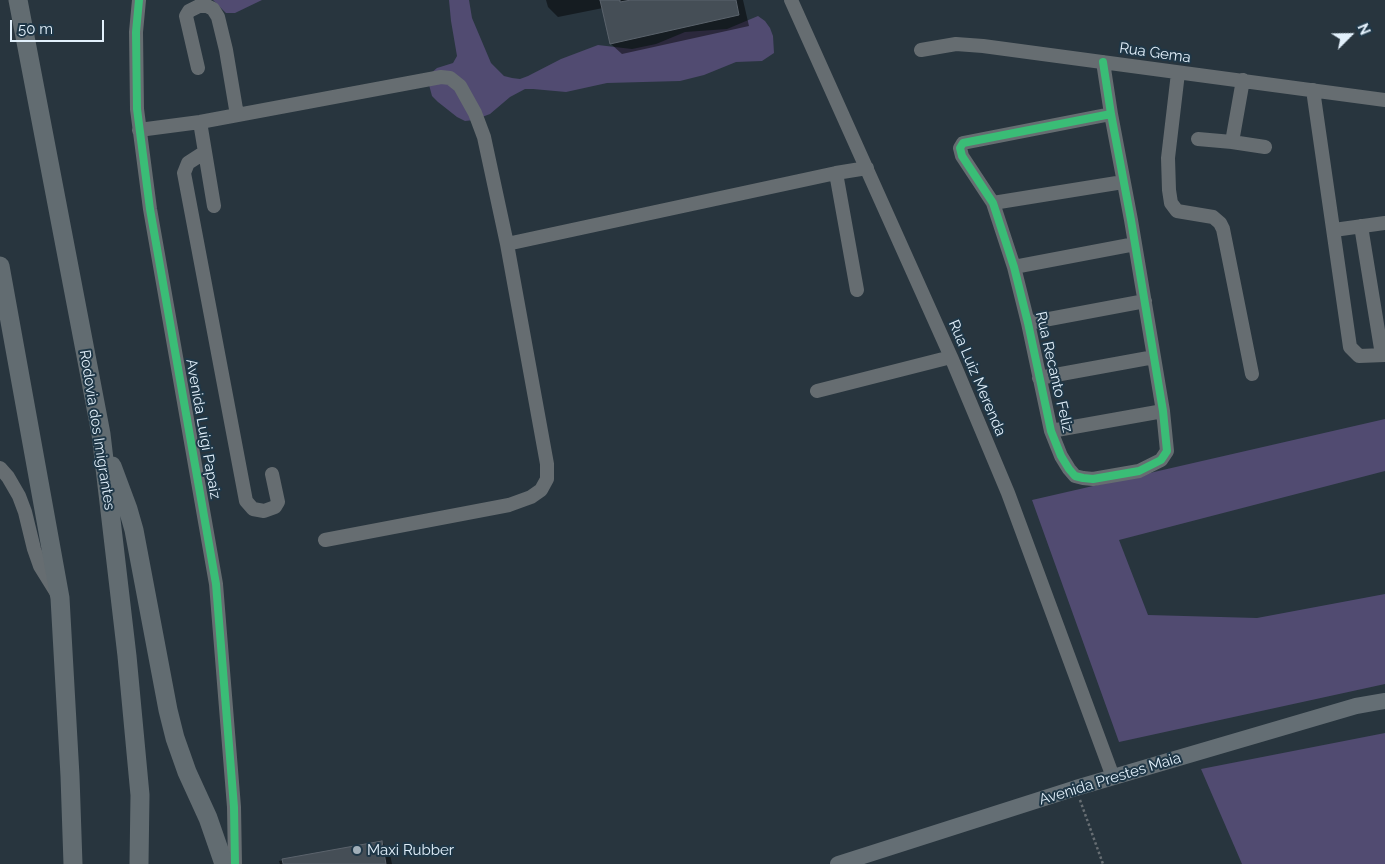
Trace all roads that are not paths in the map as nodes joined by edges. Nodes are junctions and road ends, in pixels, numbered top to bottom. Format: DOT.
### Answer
graph roads {
  1 [pos="18,0"];
  2 [pos="139,0"];
  3 [pos="791,0"];
  4 [pos="921,50"];
  5 [pos="1103,62"];
  6 [pos="198,68"];
  7 [pos="1178,73"];
  8 [pos="1243,80"];
  9 [pos="1313,90"];
  10 [pos="1385,100"];
  11 [pos="1111,114"];
  12 [pos="237,115"];
  13 [pos="200,122"];
  14 [pos="139,130"];
  15 [pos="1198,139"];
  16 [pos="1232,142"];
  17 [pos="1264,147"];
  18 [pos="205,152"];
  19 [pos="867,168"];
  20 [pos="836,173"];
  21 [pos="1123,182"];
  22 [pos="993,203"];
  23 [pos="214,206"];
  24 [pos="1385,224"];
  25 [pos="1361,226"];
  26 [pos="1334,230"];
  27 [pos="507,244"];
  28 [pos="1135,244"];
  29 [pos="0,266"];
  30 [pos="1014,267"];
  31 [pos="857,290"];
  32 [pos="1144,301"];
  33 [pos="1028,323"];
  34 [pos="1384,355"];
  35 [pos="951,357"];
  36 [pos="1154,357"];
  37 [pos="1252,374"];
  38 [pos="1039,378"];
  39 [pos="817,391"];
  40 [pos="1163,411"];
  41 [pos="1051,431"];
  42 [pos="101,434"];
  43 [pos="0,468"];
  44 [pos="272,474"];
  45 [pos="325,540"];
  46 [pos="60,598"];
  47 [pos="1385,701"];
  48 [pos="1113,778"];
  49 [pos="72,864"];
  50 [pos="140,864"];
  51 [pos="224,864"];
  52 [pos="235,864"];
  53 [pos="838,864"];
  1 -- 42 [label="highway, Rodovia dos Imigrantes"];
  2 -- 14 [label="street, Avenida Luigi Papaiz"];
  3 -- 19 [label="street, Rua Luiz Merenda"];
  4 -- 5 [label="street, Rua Gema"];
  5 -- 7 [label="street, Rua Gema"];
  5 -- 11 [label="street, Rua Recanto Feliz"];
  6 -- 12 [label="street"];
  7 -- 8 [label="street, Rua Gema"];
  7 -- 37 [label="street"];
  8 -- 9 [label="street, Rua Gema"];
  8 -- 16 [label="street"];
  9 -- 10 [label="street, Rua Gema"];
  9 -- 26 [label="street"];
  11 -- 21 [label="street, Rua Recanto Feliz"];
  11 -- 22 [label="street, Rua Recanto Feliz"];
  12 -- 13 [label="street"];
  12 -- 27 [label="street"];
  13 -- 14 [label="street"];
  13 -- 18 [label="street"];
  14 -- 52 [label="street, Avenida Luigi Papaiz"];
  15 -- 16 [label="street"];
  16 -- 17 [label="street"];
  18 -- 23 [label="street"];
  18 -- 44 [label="street"];
  19 -- 20 [label="street"];
  19 -- 35 [label="street, Rua Luiz Merenda"];
  20 -- 27 [label="street"];
  20 -- 31 [label="street"];
  21 -- 22 [label="street"];
  21 -- 28 [label="street, Rua Recanto Feliz"];
  22 -- 30 [label="street, Rua Recanto Feliz"];
  24 -- 25 [label="street"];
  25 -- 26 [label="street"];
  25 -- 34 [label="street"];
  26 -- 34 [label="street"];
  27 -- 45 [label="street"];
  28 -- 30 [label="street"];
  28 -- 32 [label="street, Rua Recanto Feliz"];
  29 -- 46 [label="highway"];
  30 -- 33 [label="street, Rua Recanto Feliz"];
  32 -- 33 [label="street"];
  32 -- 36 [label="street, Rua Recanto Feliz"];
  33 -- 38 [label="street, Rua Recanto Feliz"];
  35 -- 39 [label="street"];
  35 -- 48 [label="street, Rua Luiz Merenda"];
  36 -- 38 [label="street"];
  36 -- 40 [label="street, Rua Recanto Feliz"];
  38 -- 41 [label="street, Rua Recanto Feliz"];
  40 -- 41 [label="street"];
  40 -- 41 [label="street, Rua Recanto Feliz"];
  42 -- 50 [label="highway, Rodovia dos Imigrantes"];
  42 -- 51 [label="highway"];
  43 -- 46 [label="street"];
  46 -- 49 [label="highway"];
  47 -- 48 [label="main road, Avenida Prestes Maia"];
  48 -- 53 [label="main road, Avenida Prestes Maia"];
}
